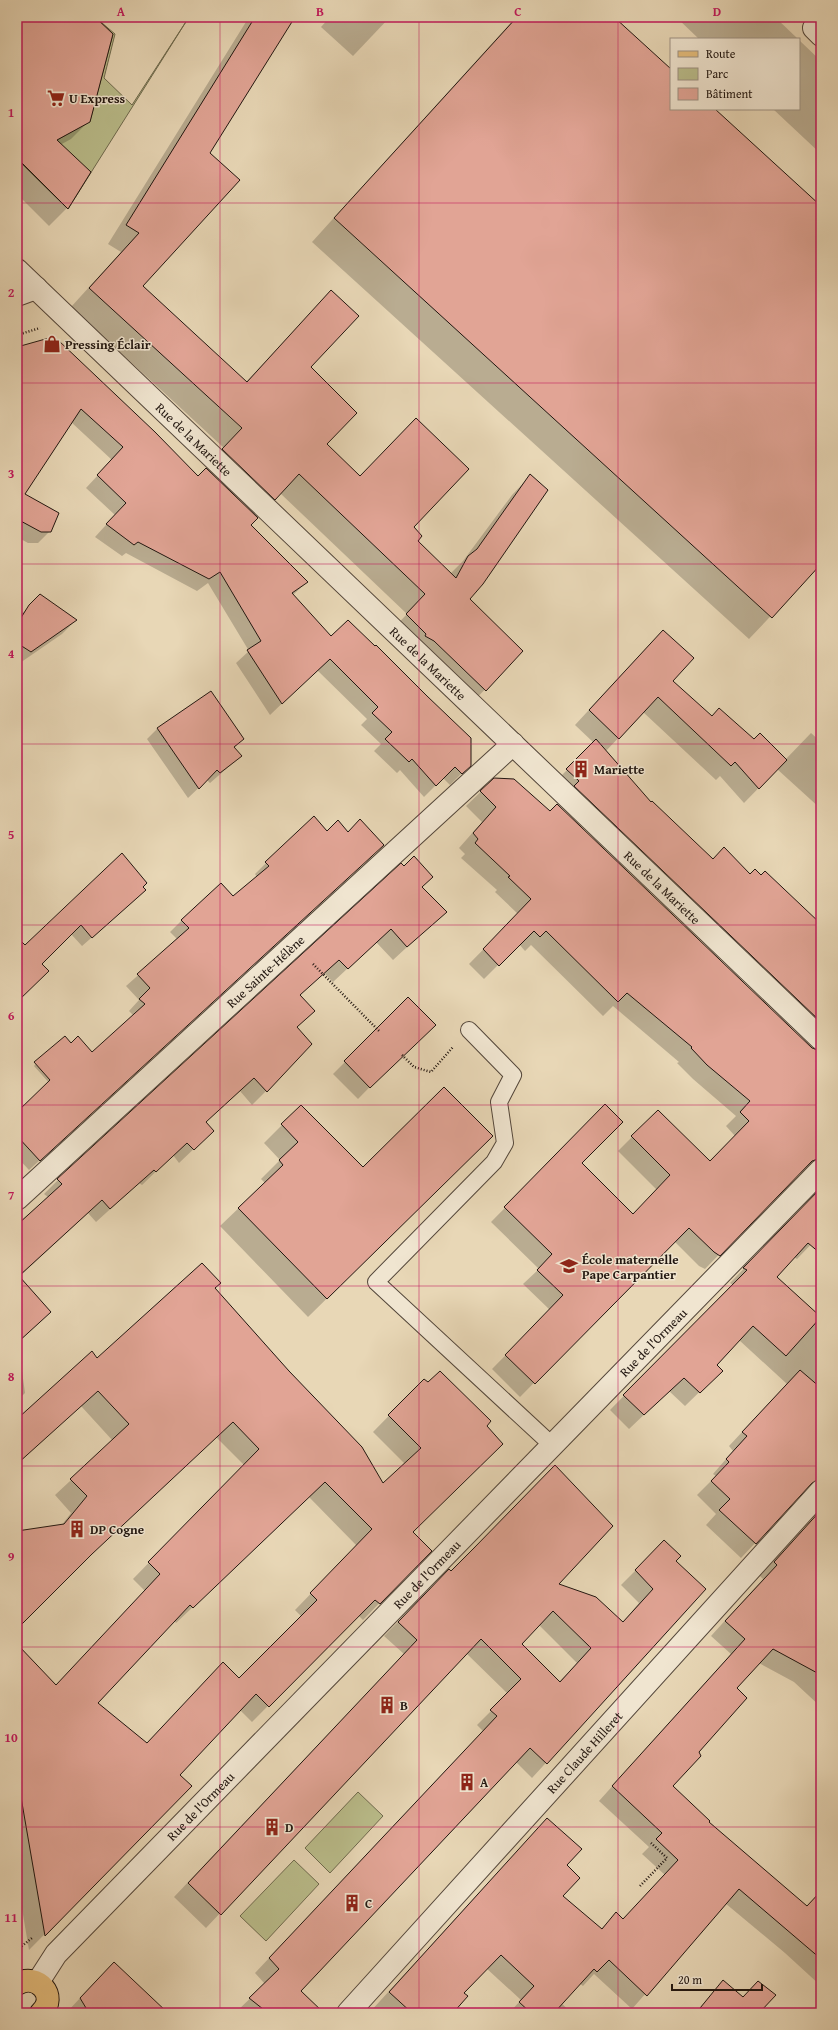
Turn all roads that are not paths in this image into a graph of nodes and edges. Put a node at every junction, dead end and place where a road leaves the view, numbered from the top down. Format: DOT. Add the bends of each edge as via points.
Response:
graph roads {
  1 [pos="17,270"];
  2 [pos="26,291"];
  3 [pos="513,744"];
  4 [pos="469,1030"];
  5 [pos="821,1039"];
  6 [pos="821,1170"];
  7 [pos="17,1199"];
  8 [pos="552,1446"];
  9 [pos="821,1491"];
  10 [pos="23,1980"];
  11 [pos="41,2013"];
  12 [pos="348,2013"];
  1 -- 2 [label="street, Rue de la Mariette"];
  2 -- 3 [label="street, Rue de la Mariette"];
  3 -- 5 [label="street, Rue de la Mariette"];
  3 -- 7 [label="street, Rue Sainte-Hélène"];
  4 -- 8 [label="lane" via="513,1075 499,1102 505,1143 494,1162 376,1282"];
  6 -- 8 [label="street, Rue de l'Ormeau"];
  8 -- 10 [label="street, Rue de l'Ormeau" via="56,1954"];
  9 -- 12 [label="street, Rue Claude Hilleret"];
  10 -- 11 [label="main road" via="47,1992 47,2005"];
}
